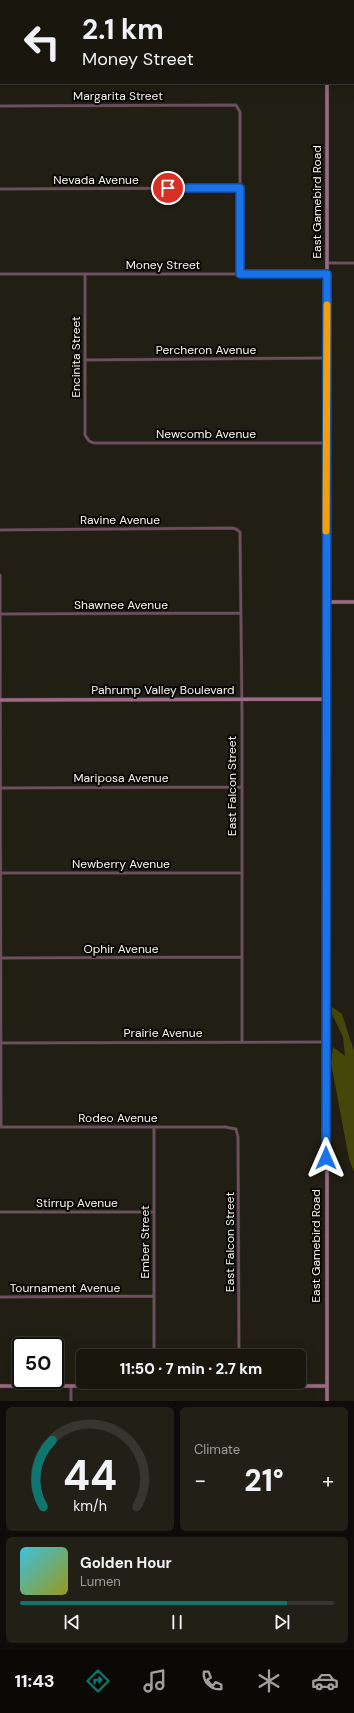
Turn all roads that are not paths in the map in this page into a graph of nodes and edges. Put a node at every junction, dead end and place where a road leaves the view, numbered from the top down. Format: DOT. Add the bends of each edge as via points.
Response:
graph roads {
  1 [pos="327,84"];
  2 [pos="0,106"];
  3 [pos="240,188"];
  4 [pos="0,189"];
  5 [pos="327,263"];
  6 [pos="354,263"];
  7 [pos="0,274"];
  8 [pos="85,274"];
  9 [pos="240,274"];
  10 [pos="327,274"];
  11 [pos="327,358"];
  12 [pos="85,360"];
  13 [pos="87,440"];
  14 [pos="326,443"];
  15 [pos="0,530"];
  16 [pos="239,531"];
  17 [pos="0,576"];
  18 [pos="326,602"];
  19 [pos="354,602"];
  20 [pos="241,613"];
  21 [pos="0,614"];
  22 [pos="241,699"];
  23 [pos="0,700"];
  24 [pos="326,700"];
  25 [pos="241,787"];
  26 [pos="0,788"];
  27 [pos="1,873"];
  28 [pos="241,873"];
  29 [pos="242,957"];
  30 [pos="1,958"];
  31 [pos="0,1042"];
  32 [pos="242,1042"];
  33 [pos="326,1042"];
  34 [pos="1,1127"];
  35 [pos="154,1127"];
  36 [pos="236,1130"];
  37 [pos="0,1212"];
  38 [pos="154,1212"];
  39 [pos="154,1296"];
  40 [pos="0,1297"];
  41 [pos="154,1349"];
  42 [pos="239,1349"];
  43 [pos="0,1386"];
  44 [pos="71,1386"];
  45 [pos="76,1386"];
  46 [pos="306,1386"];
  47 [pos="327,1386"];
  48 [pos="71,1401"];
  49 [pos="327,1401"];
  1 -- 5 [label="main road, East Gamebird Road"];
  2 -- 3 [label="street, Margarita Street" via="236,105 240,112"];
  3 -- 4 [label="street, Nevada Avenue"];
  3 -- 9 [label="street"];
  5 -- 6 [label="street"];
  5 -- 10 [label="main road, East Gamebird Road"];
  7 -- 8 [label="street, Money Street"];
  8 -- 9 [label="street, Money Street"];
  8 -- 12 [label="street, Encinita Street"];
  9 -- 10 [label="street, Money Street"];
  10 -- 11 [label="main road, East Gamebird Road"];
  11 -- 12 [label="street, Percheron Avenue"];
  11 -- 14 [label="main road, East Gamebird Road"];
  12 -- 13 [label="street, Encinita Street"];
  13 -- 14 [label="street, Newcomb Avenue" via="94,443"];
  14 -- 18 [label="main road, East Gamebird Road"];
  15 -- 16 [label="street, Ravine Avenue" via="232,528"];
  16 -- 20 [label="street, East Falcon Street"];
  17 -- 21 [label="street"];
  18 -- 19 [label="main road"];
  18 -- 24 [label="main road, East Gamebird Road"];
  20 -- 21 [label="street, Shawnee Avenue"];
  20 -- 22 [label="street, East Falcon Street"];
  21 -- 23 [label="street"];
  22 -- 23 [label="main road, Pahrump Valley Boulevard"];
  22 -- 24 [label="main road, Pahrump Valley Boulevard"];
  22 -- 25 [label="street, East Falcon Street"];
  23 -- 26 [label="street"];
  24 -- 33 [label="main road, East Gamebird Road"];
  25 -- 26 [label="street, Mariposa Avenue"];
  25 -- 28 [label="street, East Falcon Street"];
  26 -- 27 [label="street"];
  27 -- 28 [label="street, Newberry Avenue"];
  27 -- 30 [label="street"];
  28 -- 29 [label="street, East Falcon Street"];
  29 -- 30 [label="street, Ophir Avenue"];
  29 -- 32 [label="street, East Falcon Street"];
  30 -- 31 [label="street"];
  31 -- 32 [label="street, Prairie Avenue"];
  31 -- 34 [label="street"];
  32 -- 33 [label="street, Prairie Avenue"];
  33 -- 47 [label="main road, East Gamebird Road"];
  34 -- 35 [label="street, Rodeo Avenue"];
  35 -- 36 [label="street, Rodeo Avenue" via="225,1127"];
  35 -- 38 [label="street, Ember Street"];
  36 -- 42 [label="street, East Falcon Street"];
  37 -- 38 [label="street, Stirrup Avenue"];
  38 -- 39 [label="street, Ember Street"];
  39 -- 40 [label="street, Tournament Avenue"];
  39 -- 41 [label="street, Ember Street"];
  43 -- 44 [label="main road"];
  44 -- 45 [label="main road"];
  44 -- 48 [label="street"];
  46 -- 47 [label="main road"];
  47 -- 49 [label="main road, East Gamebird Road"];
}
